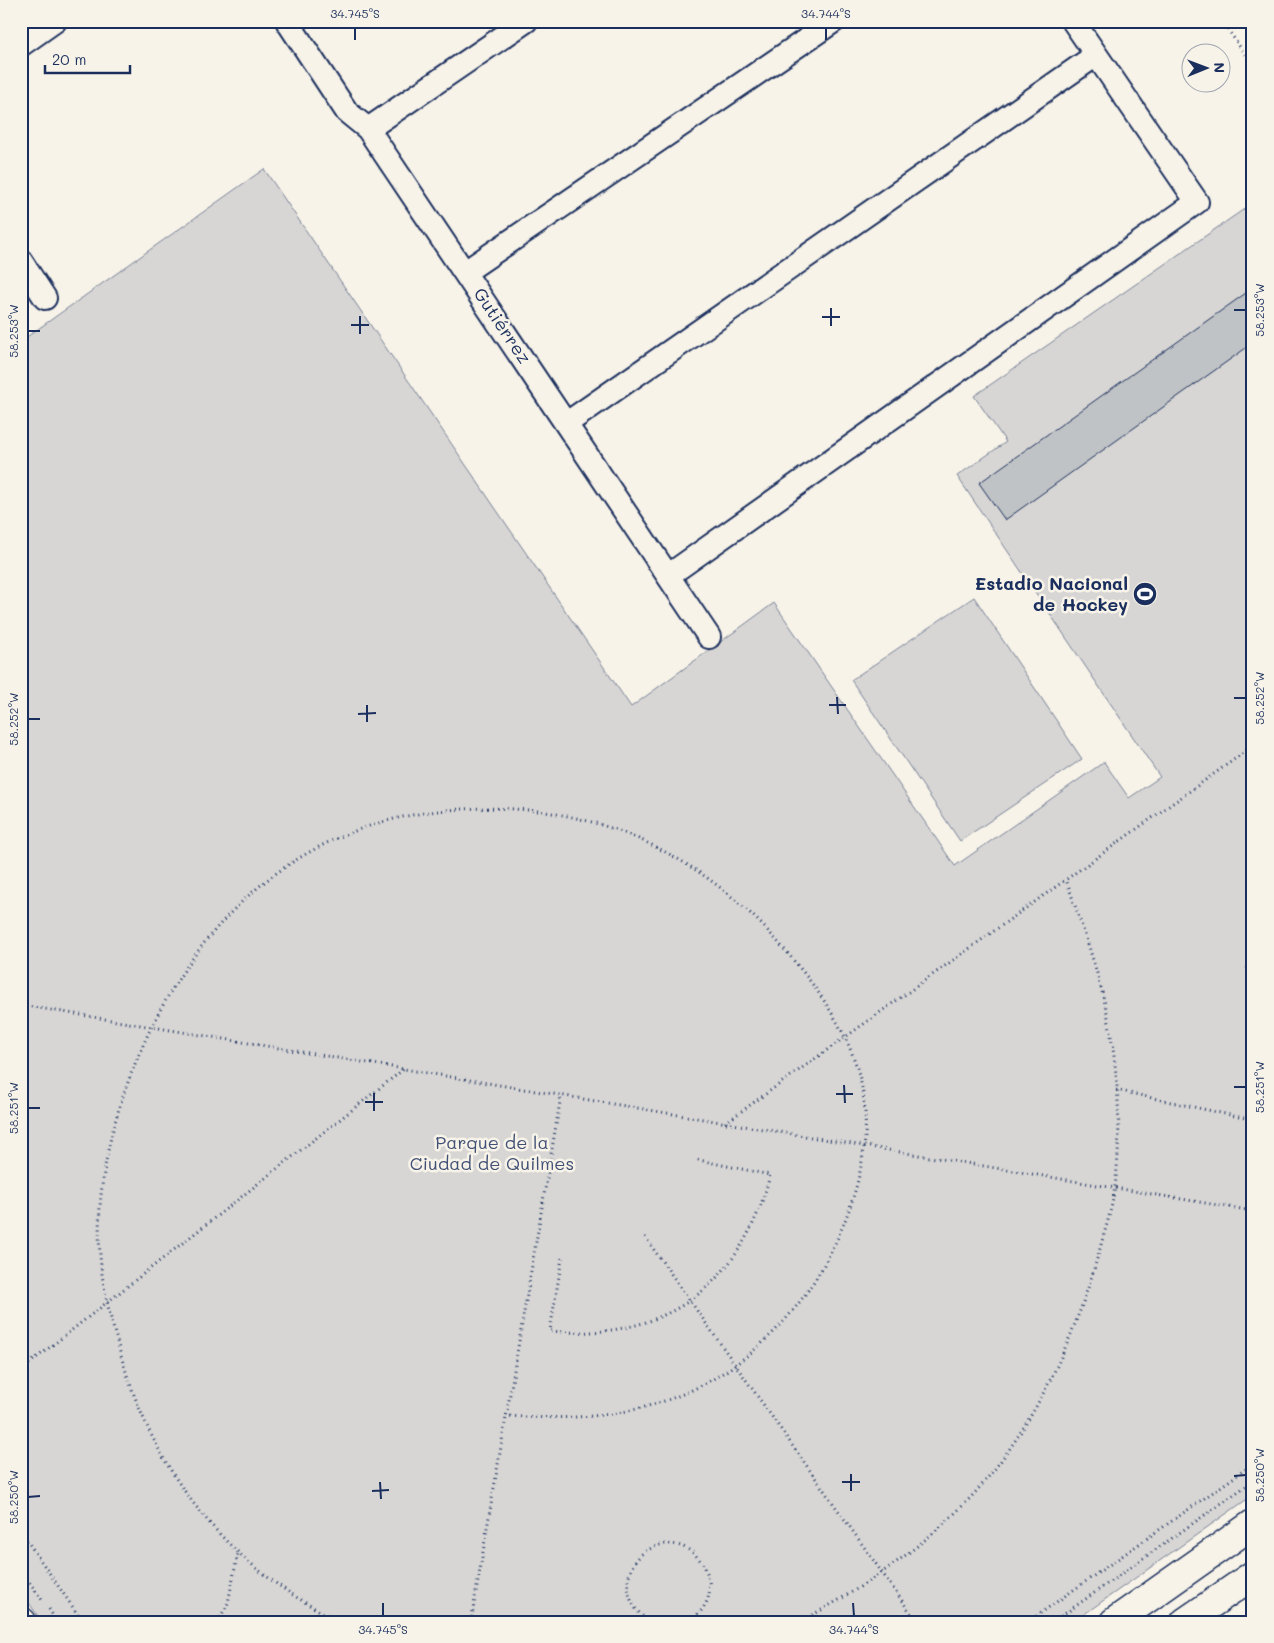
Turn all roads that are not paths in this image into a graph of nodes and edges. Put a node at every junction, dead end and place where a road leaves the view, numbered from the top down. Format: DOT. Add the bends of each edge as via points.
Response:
graph roads {
  1 [pos="56,21"];
  2 [pos="287,21"];
  3 [pos="526,21"];
  4 [pos="834,21"];
  5 [pos="1073,21"];
  6 [pos="21,44"];
  7 [pos="1096,55"];
  8 [pos="368,129"];
  9 [pos="21,261"];
  10 [pos="465,272"];
  11 [pos="45,298"];
  12 [pos="567,423"];
  13 [pos="669,575"];
  14 [pos="709,637"];
  15 [pos="1253,1524"];
  16 [pos="1253,1574"];
  17 [pos="1114,1622"];
  18 [pos="1185,1622"];
  1 -- 6 [label="street"];
  2 -- 8 [label="street, Gutiérrez" via="347,112"];
  3 -- 8 [label="street"];
  4 -- 10 [label="street"];
  5 -- 7 [label="street"];
  7 -- 12 [label="street"];
  7 -- 13 [label="street" via="1198,202"];
  8 -- 10 [label="street, Gutiérrez"];
  9 -- 11 [label="street"];
  10 -- 12 [label="street, Gutiérrez"];
  12 -- 13 [label="street, Gutiérrez"];
  13 -- 14 [label="street, Gutiérrez"];
  15 -- 17 [label="main road"];
  16 -- 18 [label="main road"];
}
